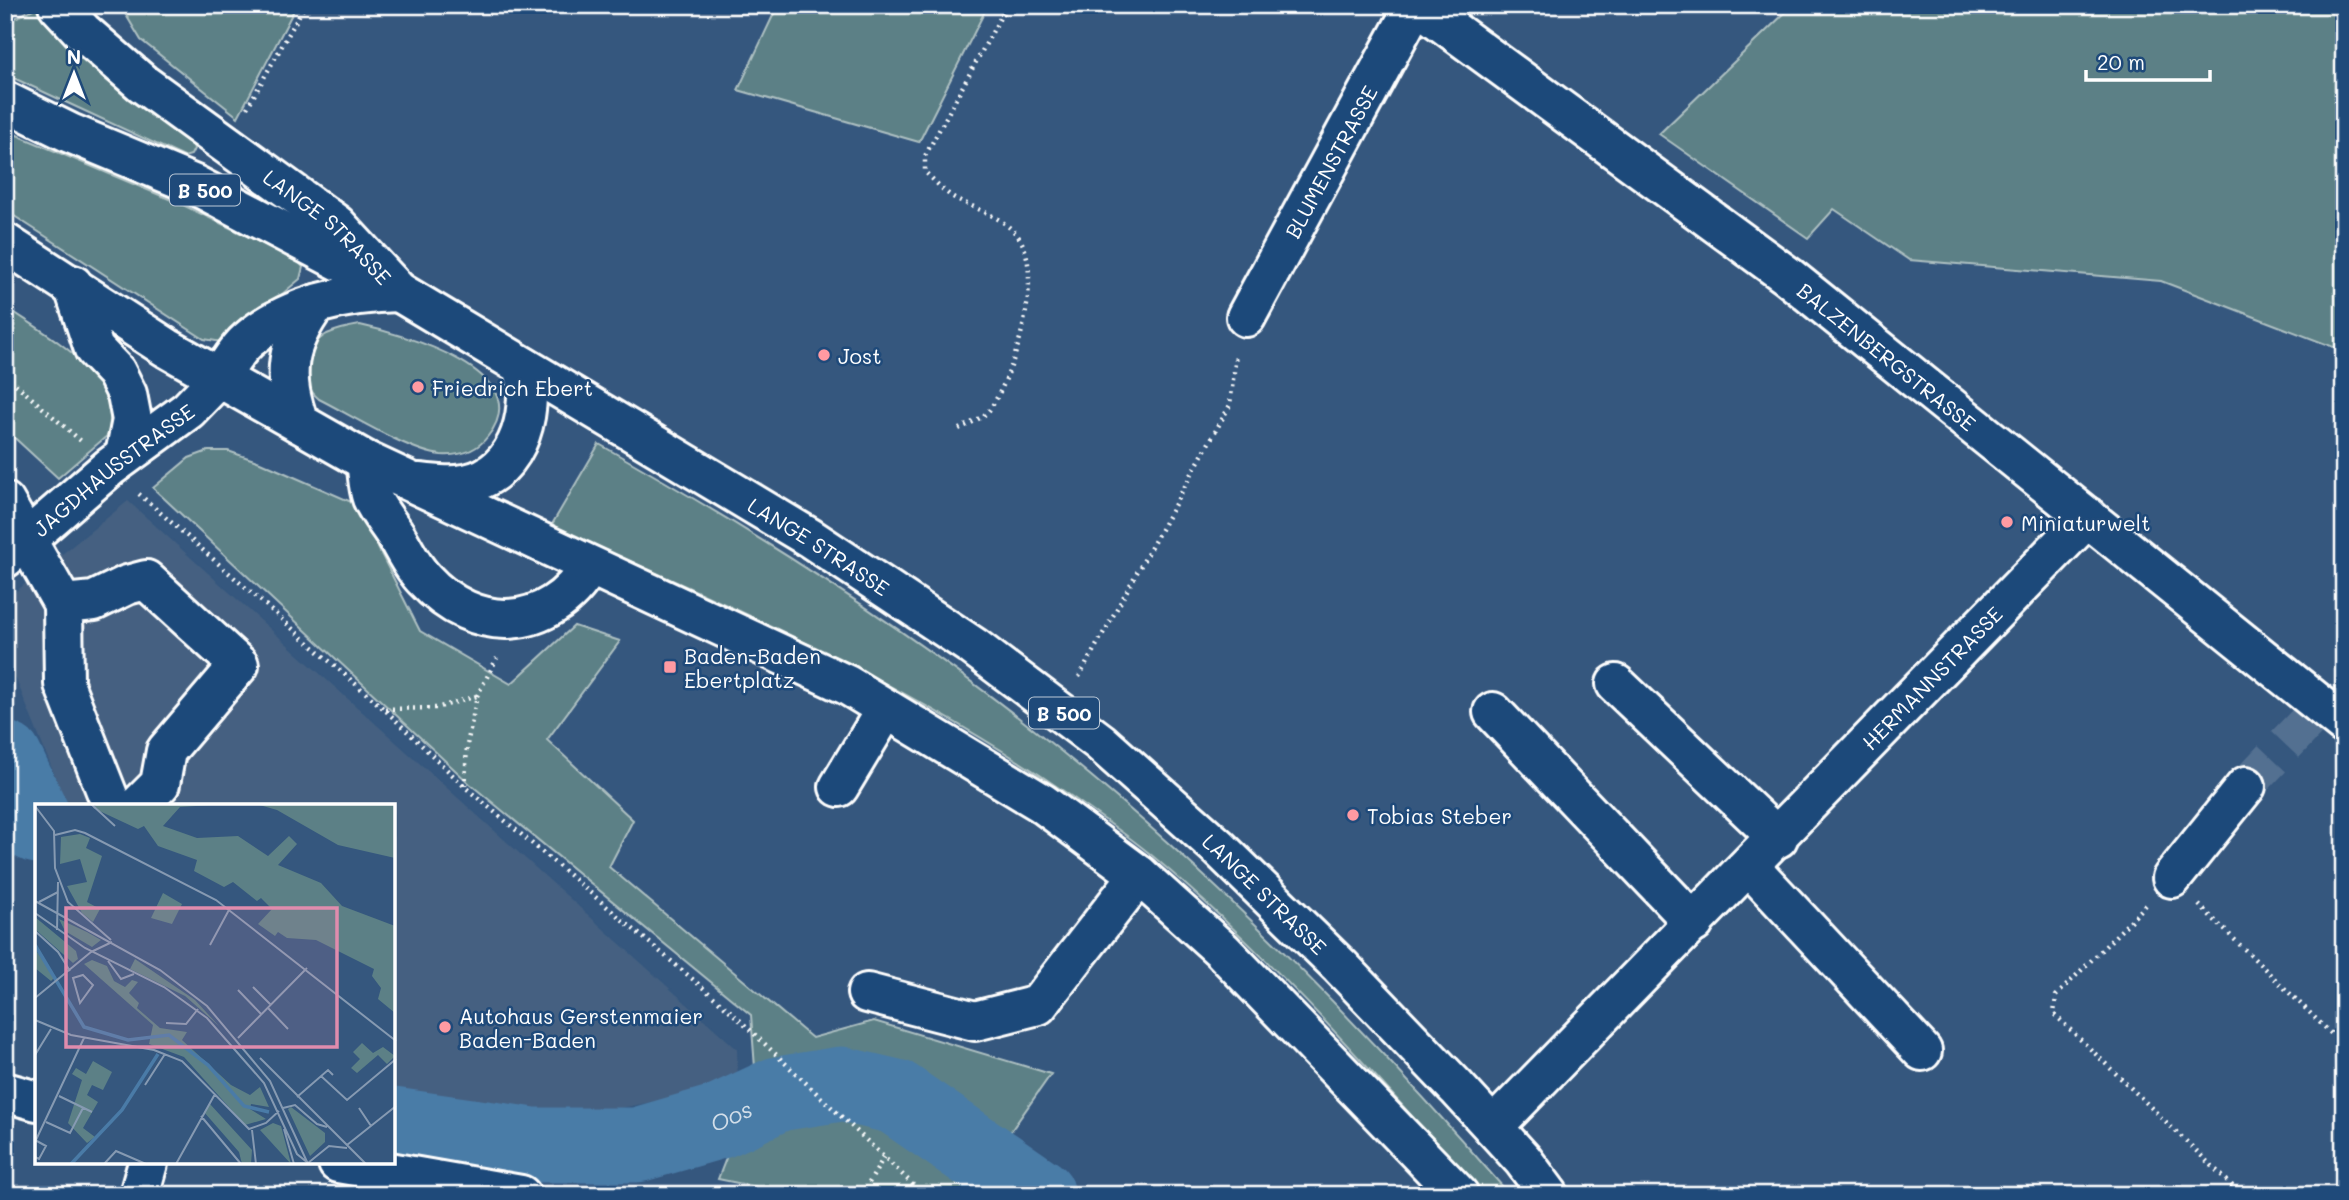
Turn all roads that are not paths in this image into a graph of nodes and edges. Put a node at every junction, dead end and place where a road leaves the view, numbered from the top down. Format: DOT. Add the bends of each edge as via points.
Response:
graph roads {
  1 [pos="58,5"];
  2 [pos="1417,5"];
  3 [pos="5,101"];
  4 [pos="5,243"];
  5 [pos="73,285"];
  6 [pos="399,292"];
  7 [pos="316,304"];
  8 [pos="1246,317"];
  9 [pos="524,367"];
  10 [pos="219,378"];
  11 [pos="299,423"];
  12 [pos="366,461"];
  13 [pos="130,473"];
  14 [pos="410,482"];
  15 [pos="5,502"];
  16 [pos="2088,517"];
  17 [pos="17,549"];
  18 [pos="589,567"];
  19 [pos="63,604"];
  20 [pos="1616,684"];
  21 [pos="886,709"];
  22 [pos="1493,712"];
  23 [pos="2344,724"];
  24 [pos="839,786"];
  25 [pos="2246,786"];
  26 [pos="111,804"];
  27 [pos="140,804"];
  28 [pos="1778,838"];
  29 [pos="1750,867"];
  30 [pos="1139,875"];
  31 [pos="2172,878"];
  32 [pos="1694,923"];
  33 [pos="867,993"];
  34 [pos="1922,1051"];
  35 [pos="5,1092"];
  36 [pos="35,1100"];
  37 [pos="1493,1127"];
  38 [pos="1523,1160"];
  39 [pos="147,1165"];
  40 [pos="349,1165"];
  41 [pos="139,1195"];
  42 [pos="521,1195"];
  43 [pos="1459,1195"];
  44 [pos="1549,1195"];
  45 [pos="1568,1195"];
  1 -- 6 [label="main road, LANGE STRASSE" via="142,83 336,224"];
  2 -- 8 [label="main road, BLUMENSTRASSE"];
  2 -- 16 [label="main road, BALZENBERGSTRASSE" via="1789,277"];
  3 -- 6 [label="main road, B 500" via="70,134 195,186"];
  4 -- 5 [label="main road"];
  5 -- 10 [label="main road"];
  5 -- 13 [label="main road" via="94,349 116,372 127,394 132,420"];
  6 -- 7 [label="main road" via="374,292"];
  6 -- 9 [label="main road, LANGE STRASSE / B 500"];
  7 -- 10 [label="main road, JAGDHAUSSTRASSE" via="275,321 247,340"];
  7 -- 11 [label="main road" via="297,329 289,355 290,401"];
  9 -- 14 [label="main road" via="528,404 522,433 505,463 488,476 459,485"];
  9 -- 37 [label="main road, LANGE STRASSE / B 500" via="810,538 1036,691 1219,848 1340,966"];
  10 -- 11 [label="main road"];
  10 -- 13 [label="main road, JAGDHAUSSTRASSE"];
  11 -- 12 [label="main road"];
  12 -- 14 [label="main road"];
  12 -- 18 [label="main road" via="372,499 422,578 479,616 521,619 554,606 570,594"];
  13 -- 17 [label="main road, JAGDHAUSSTRASSE"];
  14 -- 18 [label="main road"];
  15 -- 17 [label="main road"];
  16 -- 23 [label="main road, BALZENBERGSTRASSE"];
  16 -- 28 [label="main road, HERMANNSTRASSE"];
  17 -- 19 [label="main road"];
  18 -- 21 [label="main road" via="770,648"];
  19 -- 26 [label="main road" via="64,684"];
  19 -- 27 [label="main road" via="94,601 146,580 239,665 166,751 160,784"];
  20 -- 28 [label="main road"];
  21 -- 24 [label="main road"];
  21 -- 30 [label="main road" via="1042,803"];
  22 -- 32 [label="main road"];
  25 -- 31 [label="main road"];
  28 -- 29 [label="main road, HERMANNSTRASSE"];
  29 -- 32 [label="main road, HERMANNSTRASSE"];
  29 -- 34 [label="main road"];
  30 -- 33 [label="main road" via="1038,1005 975,1021"];
  30 -- 43 [label="main road" via="1222,950"];
  32 -- 37 [label="main road, HERMANNSTRASSE"];
  35 -- 36 [label="main road"];
  37 -- 38 [label="main road, LANGE STRASSE / B 500"];
  38 -- 44 [label="main road, LANGE STRASSE / B 500"];
  38 -- 45 [label="main road, LANGE STRASSE"];
  39 -- 41 [label="main road"];
  40 -- 42 [label="main road"];
}
